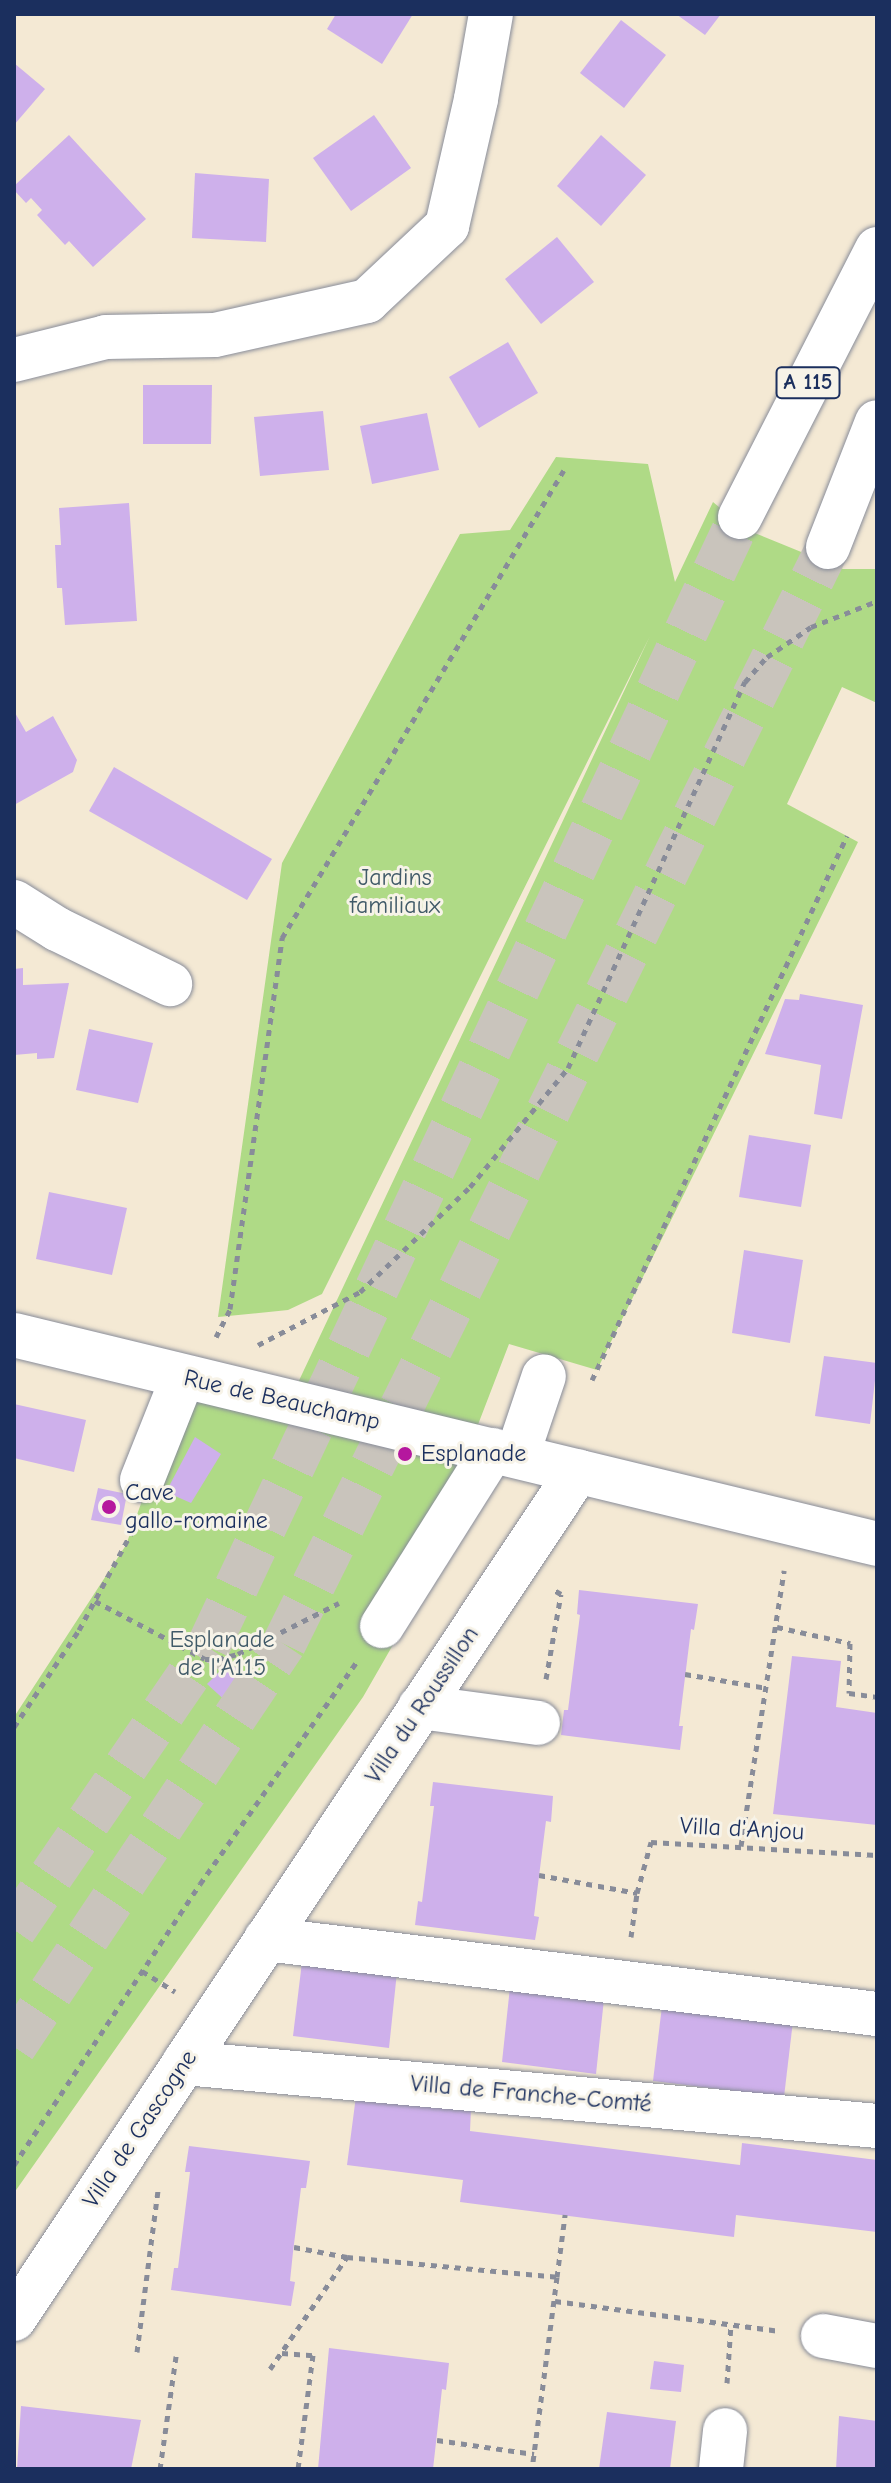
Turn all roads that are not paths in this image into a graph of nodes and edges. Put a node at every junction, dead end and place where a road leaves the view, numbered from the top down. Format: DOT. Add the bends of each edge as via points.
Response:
graph roads {
  1 [pos="491,14"];
  2 [pos="877,249"];
  3 [pos="14,360"];
  4 [pos="877,422"];
  5 [pos="740,517"];
  6 [pos="828,547"];
  7 [pos="14,902"];
  8 [pos="170,984"];
  9 [pos="14,1335"];
  10 [pos="544,1376"];
  11 [pos="189,1378"];
  12 [pos="505,1453"];
  13 [pos="578,1471"];
  14 [pos="140,1501"];
  15 [pos="877,1544"];
  16 [pos="364,1627"];
  17 [pos="420,1707"];
  18 [pos="538,1723"];
  19 [pos="266,1939"];
  20 [pos="877,2014"];
  21 [pos="184,2063"];
  22 [pos="877,2126"];
  23 [pos="14,2319"];
  24 [pos="823,2336"];
  25 [pos="877,2346"];
  1 -- 3 [label="main road" via="447,226 367,301 215,335 106,337"];
  2 -- 5 [label="main road, A 115"];
  4 -- 6 [label="main road"];
  7 -- 8 [label="main road"];
  9 -- 11 [label="main road, Rue de Beauchamp"];
  10 -- 12 [label="main road"];
  11 -- 12 [label="main road, Rue de Beauchamp"];
  11 -- 14 [label="main road"];
  12 -- 13 [label="main road, Rue de Beauchamp"];
  12 -- 16 [label="main road"];
  13 -- 15 [label="main road, Rue de Beauchamp"];
  13 -- 17 [label="main road, Villa du Roussillon"];
  17 -- 18 [label="main road"];
  17 -- 19 [label="main road, Villa du Roussillon"];
  19 -- 20 [label="main road"];
  19 -- 21 [label="main road, Villa de Gascogne"];
  21 -- 22 [label="main road, Villa de Franche-Comté"];
  21 -- 23 [label="main road, Villa de Gascogne"];
  24 -- 25 [label="main road"];
}
